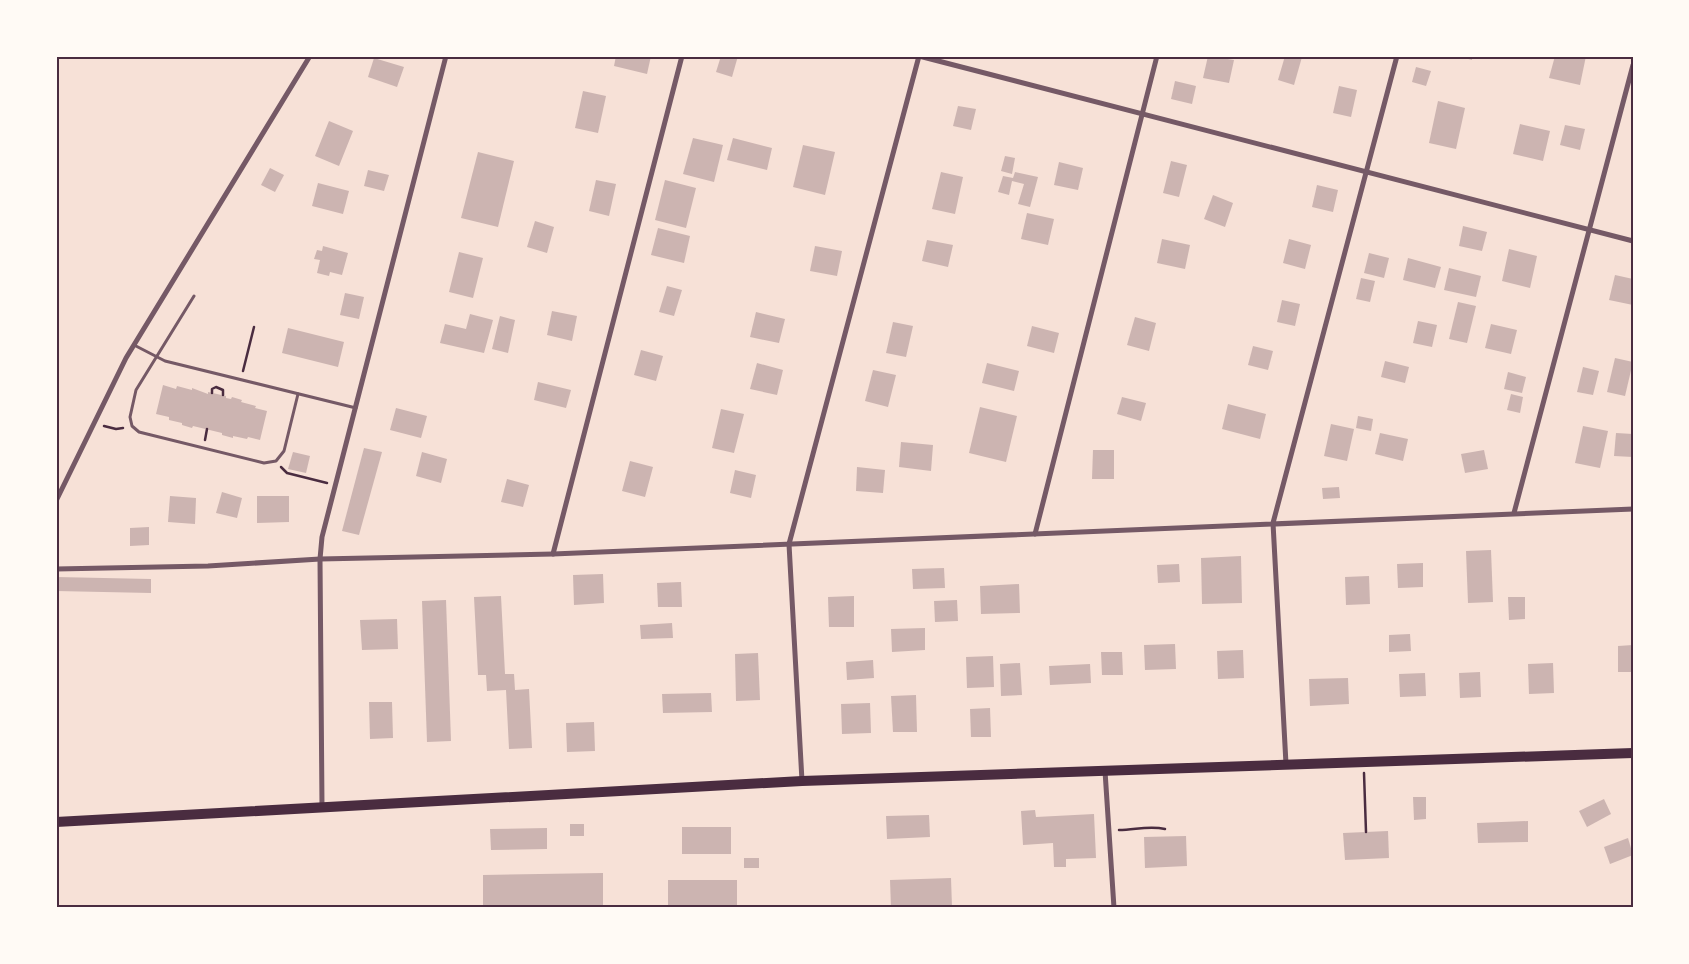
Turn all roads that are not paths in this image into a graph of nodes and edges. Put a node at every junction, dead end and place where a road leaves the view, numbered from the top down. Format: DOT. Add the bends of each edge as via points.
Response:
graph roads {
  1 [pos="310,56"];
  2 [pos="446,56"];
  3 [pos="682,56"];
  4 [pos="919,56"];
  5 [pos="1157,56"];
  6 [pos="1397,56"];
  7 [pos="1633,65"];
  8 [pos="1141,114"];
  9 [pos="1366,172"];
  10 [pos="1589,230"];
  11 [pos="1633,241"];
  12 [pos="194,296"];
  13 [pos="134,345"];
  14 [pos="157,356"];
  15 [pos="298,394"];
  16 [pos="356,408"];
  17 [pos="56,501"];
  18 [pos="1633,508"];
  19 [pos="1514,513"];
  20 [pos="1273,523"];
  21 [pos="1035,534"];
  22 [pos="789,544"];
  23 [pos="553,554"];
  24 [pos="320,559"];
  25 [pos="56,569"];
  26 [pos="1633,753"];
  27 [pos="1286,764"];
  28 [pos="1104,771"];
  29 [pos="802,781"];
  30 [pos="322,807"];
  31 [pos="56,822"];
  32 [pos="1114,908"];
  1 -- 13 [label="street"];
  2 -- 16 [label="street"];
  3 -- 23 [label="street"];
  4 -- 8 [label="street"];
  4 -- 22 [label="street"];
  5 -- 8 [label="street"];
  6 -- 9 [label="street"];
  7 -- 10 [label="street"];
  8 -- 9 [label="street"];
  8 -- 21 [label="street"];
  9 -- 10 [label="street"];
  9 -- 20 [label="street"];
  10 -- 11 [label="street"];
  10 -- 19 [label="street"];
  12 -- 14 [label="lane"];
  13 -- 14 [label="lane"];
  13 -- 17 [label="street"];
  14 -- 15 [label="lane" via="165,361"];
  14 -- 15 [label="lane" via="136,390 130,417 132,426 139,432 264,463 276,461 284,451"];
  15 -- 16 [label="lane"];
  16 -- 24 [label="street" via="322,537"];
  18 -- 19 [label="street"];
  19 -- 20 [label="street"];
  20 -- 21 [label="street"];
  20 -- 27 [label="street"];
  21 -- 22 [label="street"];
  22 -- 23 [label="street"];
  22 -- 29 [label="street"];
  23 -- 24 [label="street"];
  24 -- 25 [label="street" via="208,566"];
  24 -- 30 [label="street"];
  26 -- 27 [label="main road"];
  27 -- 28 [label="main road"];
  28 -- 29 [label="main road"];
  28 -- 32 [label="street"];
  29 -- 30 [label="main road"];
  30 -- 31 [label="main road"];
}
